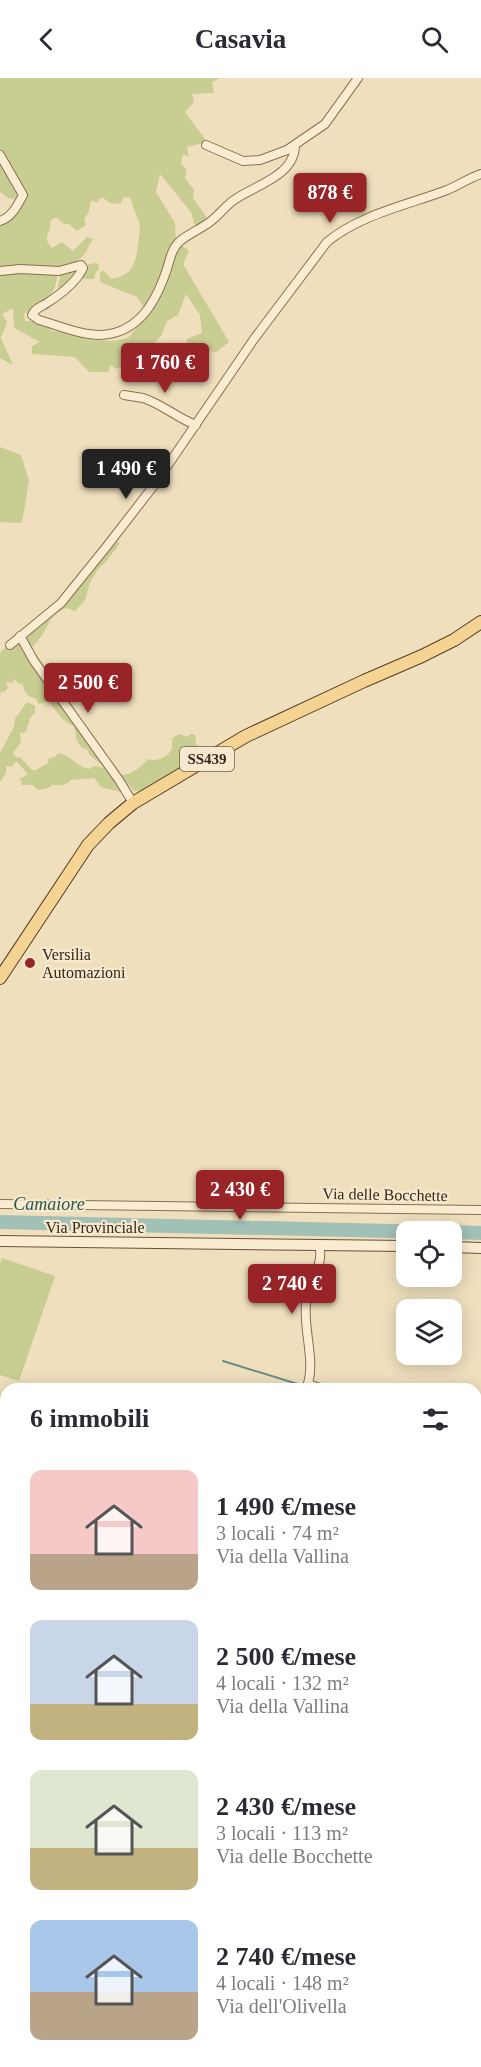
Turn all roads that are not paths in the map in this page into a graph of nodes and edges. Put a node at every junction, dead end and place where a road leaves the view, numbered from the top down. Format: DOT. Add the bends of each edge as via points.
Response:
graph roads {
  1 [pos="358,78"];
  2 [pos="206,145"];
  3 [pos="295,145"];
  4 [pos="0,155"];
  5 [pos="481,174"];
  6 [pos="0,221"];
  7 [pos="0,271"];
  8 [pos="124,395"];
  9 [pos="196,425"];
  10 [pos="481,622"];
  11 [pos="20,636"];
  12 [pos="10,645"];
  13 [pos="133,803"];
  14 [pos="0,978"];
  15 [pos="0,1204"];
  16 [pos="481,1210"];
  17 [pos="0,1241"];
  18 [pos="319,1245"];
  19 [pos="396,1246"];
  20 [pos="462,1247"];
  21 [pos="481,1248"];
  22 [pos="307,1383"];
  1 -- 3 [label="street" via="325,124"];
  2 -- 3 [label="street" via="243,161 260,160"];
  3 -- 7 [label="street" via="286,168 234,200 208,224 174,246 150,308 115,333 92,334 32,315 79,276 81,265 59,271"];
  4 -- 6 [label="street" via="23,195 15,209"];
  5 -- 9 [label="street" via="391,209 334,237 317,253"];
  8 -- 9 [label="street" via="143,398"];
  9 -- 11 [label="street" via="66,597"];
  10 -- 13 [label="main road, SS439" via="422,656 246,736"];
  11 -- 12 [label="street"];
  11 -- 13 [label="street"];
  13 -- 14 [label="main road, SS439" via="88,845"];
  15 -- 16 [label="street, Via delle Bocchette"];
  17 -- 18 [label="main road, Via Provinciale"];
  18 -- 19 [label="main road, Via Provinciale"];
  18 -- 22 [label="street" via="321,1259 306,1303"];
  20 -- 21 [label="main road"];
}
